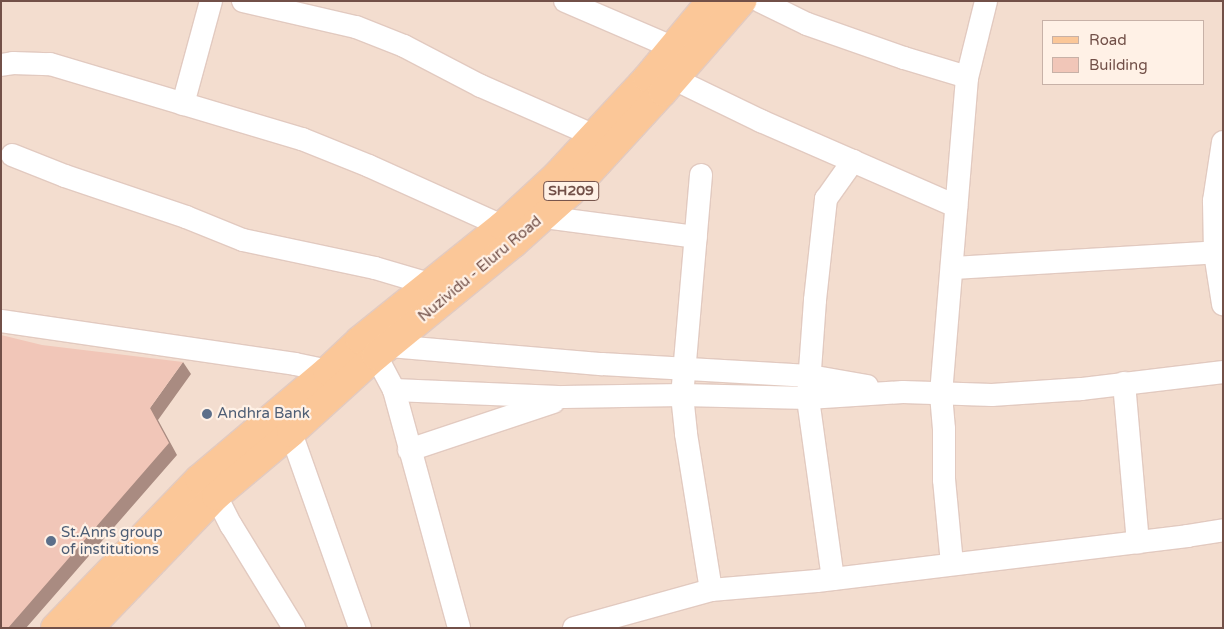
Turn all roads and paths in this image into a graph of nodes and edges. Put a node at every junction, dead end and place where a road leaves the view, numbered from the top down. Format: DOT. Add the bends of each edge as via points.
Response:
graph roads {
  1 [pos="211,1"];
  2 [pos="243,1"];
  3 [pos="565,1"];
  4 [pos="710,1"];
  5 [pos="742,1"];
  6 [pos="760,1"];
  7 [pos="986,1"];
  8 [pos="672,47"];
  9 [pos="1,65"];
  10 [pos="968,77"];
  11 [pos="674,79"];
  12 [pos="183,104"];
  13 [pos="595,136"];
  14 [pos="1223,142"];
  15 [pos="12,155"];
  16 [pos="853,161"];
  17 [pos="701,175"];
  18 [pos="956,206"];
  19 [pos="544,216"];
  20 [pos="502,226"];
  21 [pos="696,237"];
  22 [pos="1219,253"];
  23 [pos="952,268"];
  24 [pos="428,284"];
  25 [pos="1223,304"];
  26 [pos="1,322"];
  27 [pos="375,347"];
  28 [pos="683,369"];
  29 [pos="1223,372"];
  30 [pos="810,376"];
  31 [pos="334,380"];
  32 [pos="1124,383"];
  33 [pos="394,390"];
  34 [pos="903,392"];
  35 [pos="941,394"];
  36 [pos="682,395"];
  37 [pos="569,397"];
  38 [pos="808,398"];
  39 [pos="291,433"];
  40 [pos="409,450"];
  41 [pos="216,496"];
  42 [pos="1223,530"];
  43 [pos="1138,542"];
  44 [pos="952,564"];
  45 [pos="833,579"];
  46 [pos="711,590"];
  47 [pos="55,628"];
  48 [pos="90,628"];
  49 [pos="294,628"];
  50 [pos="360,628"];
  51 [pos="459,628"];
  52 [pos="574,628"];
  1 -- 12 [label="street"];
  2 -- 13 [label="street" via="356,27 404,46 481,86"];
  3 -- 8 [label="street"];
  4 -- 8 [label="main road, Nuzividu - Eluru Road / SH209"];
  5 -- 11 [label="main road, Nuzividu - Eluru Road / SH209"];
  6 -- 10 [label="street" via="807,24"];
  7 -- 10 [label="street"];
  8 -- 13 [label="main road, Nuzividu - Eluru Road / SH209"];
  9 -- 12 [label="street" via="50,64"];
  10 -- 18 [label="street"];
  11 -- 16 [label="street"];
  11 -- 19 [label="main road, Nuzividu - Eluru Road / SH209" via="610,151"];
  12 -- 20 [label="street" via="302,139"];
  13 -- 20 [label="main road, Nuzividu - Eluru Road / SH209"];
  14 -- 22 [label="street" via="1214,202"];
  15 -- 24 [label="street" via="243,240 375,268"];
  16 -- 18 [label="street"];
  16 -- 30 [label="street" via="826,199"];
  17 -- 21 [label="street"];
  18 -- 23 [label="street"];
  19 -- 21 [label="street"];
  19 -- 27 [label="main road, Nuzividu - Eluru Road / SH209"];
  20 -- 24 [label="main road, Nuzividu - Eluru Road / SH209"];
  21 -- 28 [label="street"];
  22 -- 23 [label="street"];
  22 -- 25 [label="street"];
  23 -- 35 [label="street"];
  24 -- 27 [label="main road, Nuzividu - Eluru Road / SH209"];
  26 -- 31 [label="street" via="295,364"];
  27 -- 28 [label="street"];
  27 -- 31 [label="main road"];
  27 -- 33 [label="street"];
  28 -- 30 [label="street"];
  28 -- 36 [label="street"];
  29 -- 32 [label="street"];
  30 -- 34 [label="street"];
  30 -- 38 [label="street"];
  31 -- 39 [label="main road"];
  31 -- 47 [label="main road" via="199,478"];
  32 -- 35 [label="street" via="992,395"];
  32 -- 43 [label="street"];
  33 -- 37 [label="street"];
  33 -- 40 [label="street"];
  34 -- 35 [label="street"];
  34 -- 38 [label="street"];
  35 -- 44 [label="street" via="944,480"];
  36 -- 37 [label="street"];
  36 -- 38 [label="street"];
  36 -- 46 [label="street"];
  37 -- 40 [label="street"];
  38 -- 45 [label="street"];
  39 -- 41 [label="main road"];
  39 -- 50 [label="street"];
  40 -- 51 [label="street"];
  41 -- 48 [label="main road"];
  41 -- 49 [label="street"];
  42 -- 43 [label="street"];
  43 -- 44 [label="street"];
  44 -- 45 [label="street"];
  45 -- 46 [label="street"];
  46 -- 52 [label="street"];
}
